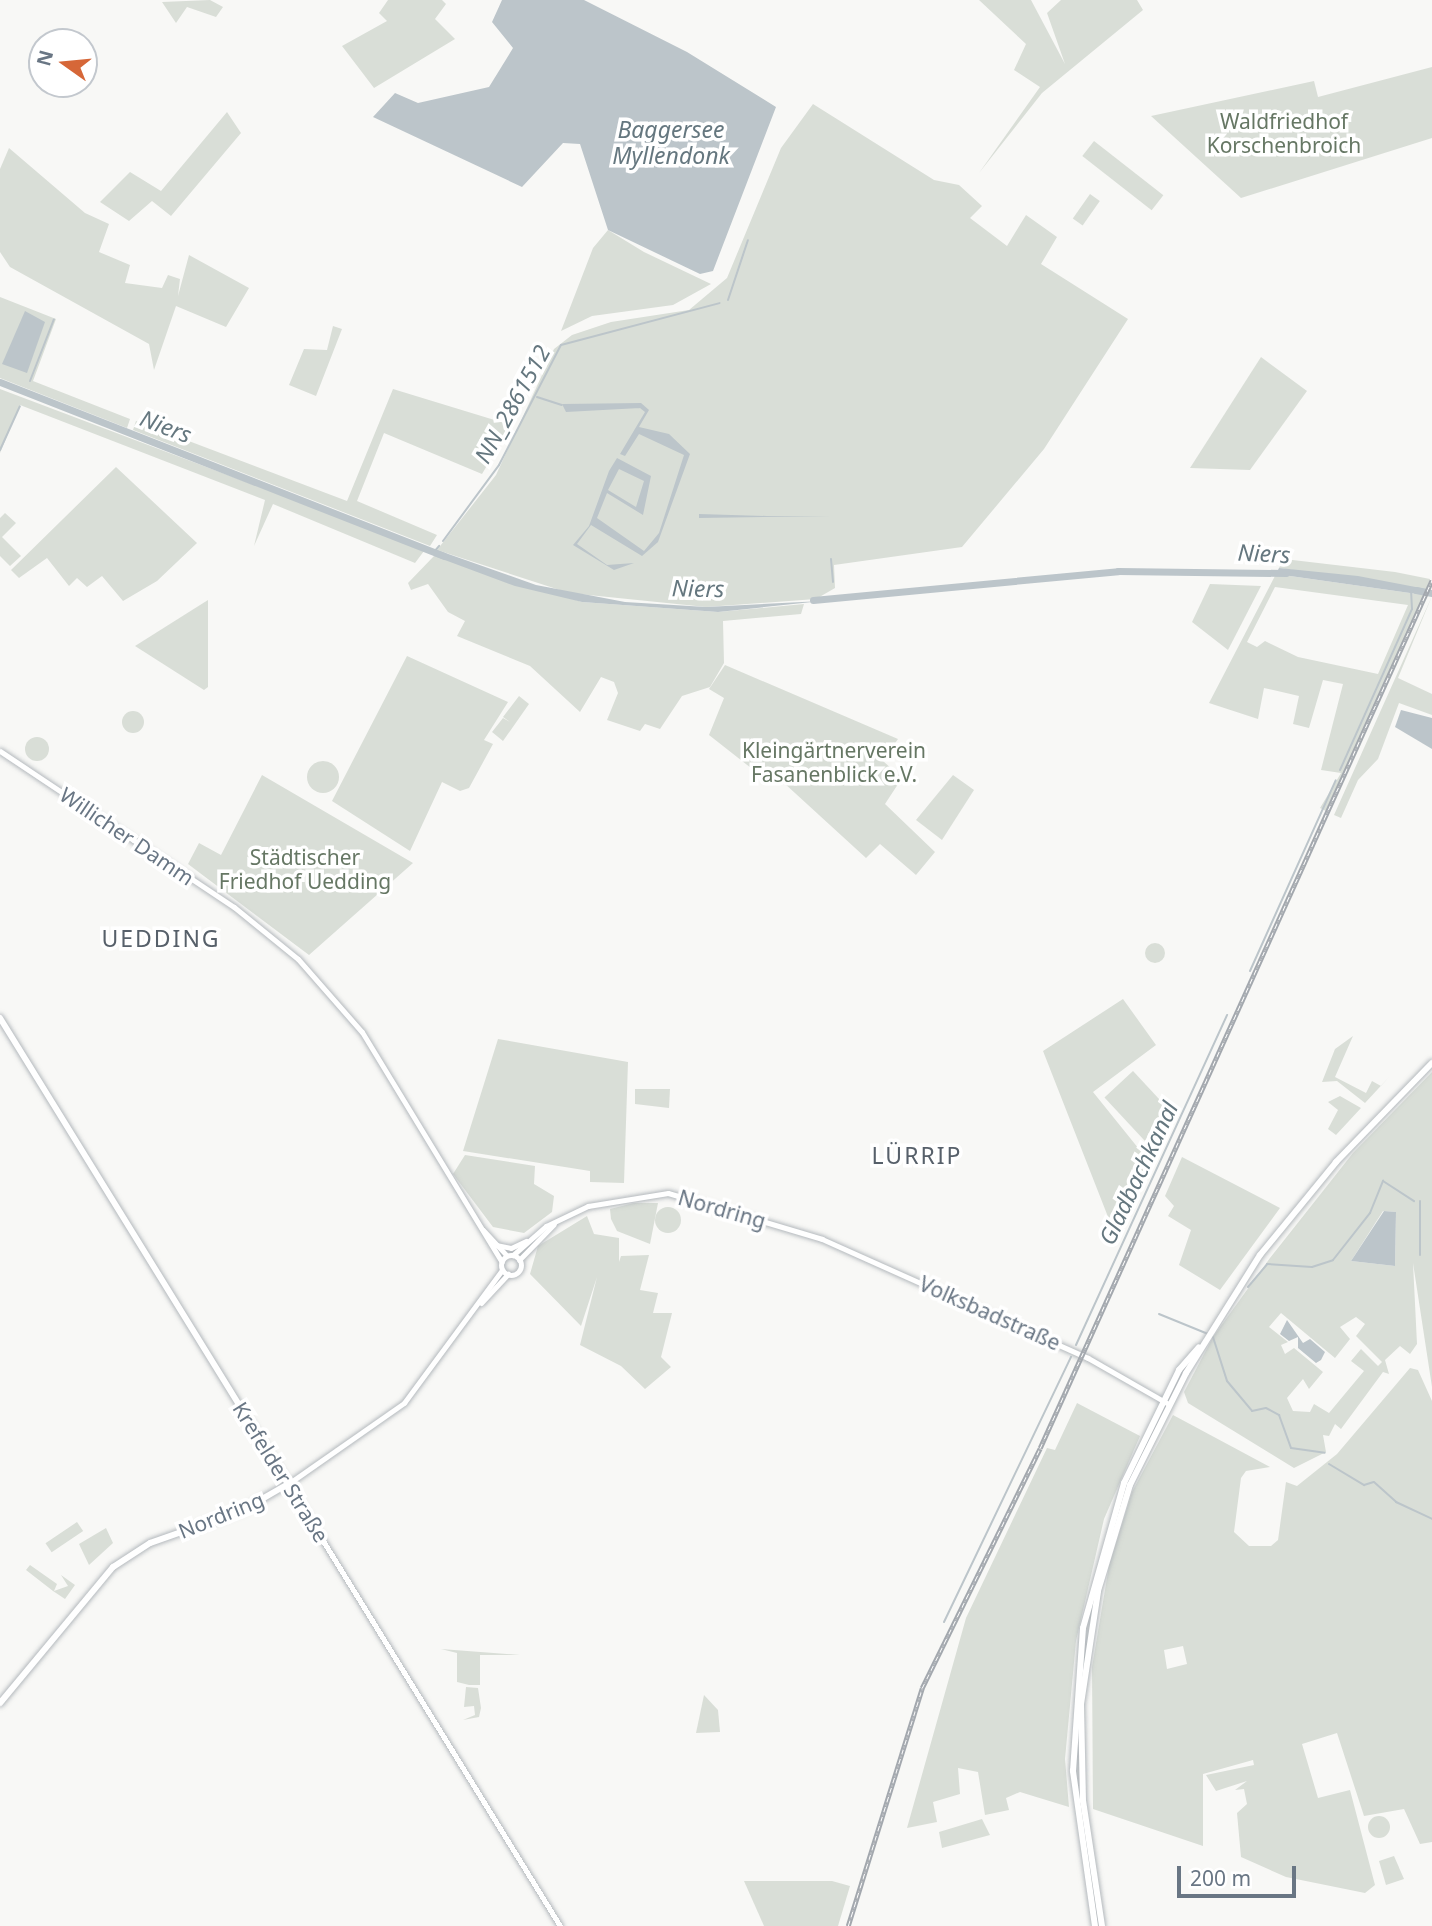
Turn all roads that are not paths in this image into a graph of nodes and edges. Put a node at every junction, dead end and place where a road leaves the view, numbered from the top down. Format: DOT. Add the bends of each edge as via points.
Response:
graph roads {
  1 [pos="0,751"];
  2 [pos="0,1018"];
  3 [pos="1432,1063"];
  4 [pos="559,1220"];
  5 [pos="476,1223"];
  6 [pos="804,1233"];
  7 [pos="534,1236"];
  8 [pos="494,1244"];
  9 [pos="510,1258"];
  10 [pos="505,1272"];
  11 [pos="1166,1402"];
  12 [pos="288,1484"];
  13 [pos="0,1703"];
  14 [pos="561,1926"];
  15 [pos="1095,1926"];
  16 [pos="1102,1926"];
  1 -- 5 [label="main road, Willicher Damm" via="234,907 298,958 362,1032"];
  2 -- 12 [label="main road, Krefelder Straße"];
  3 -- 11 [label="main road" via="1296,1208"];
  4 -- 6 [label="main road, Nordring" via="610,1199 668,1193"];
  4 -- 7 [label="main road, Nordring"];
  4 -- 9 [label="main road, Nordring"];
  5 -- 8 [label="main road, Willicher Damm"];
  5 -- 9 [label="main road, Willicher Damm"];
  6 -- 11 [label="main road, Volksbadstraße" via="1081,1354"];
  7 -- 8 [label="main road" via="514,1248"];
  7 -- 9 [label="main road, Nordring"];
  8 -- 9 [label="main road, Willicher Damm"];
  9 -- 10 [label="main road"];
  9 -- 10 [label="main road, Nordring" via="519,1271"];
  10 -- 12 [label="main road, Nordring" via="392,1415"];
  11 -- 15 [label="main road" via="1105,1536 1077,1666 1075,1803"];
  11 -- 16 [label="main road" via="1122,1506 1084,1667 1081,1779"];
  12 -- 13 [label="main road, Nordring" via="241,1511 150,1543 113,1567"];
  12 -- 14 [label="main road, Krefelder Straße"];
}
